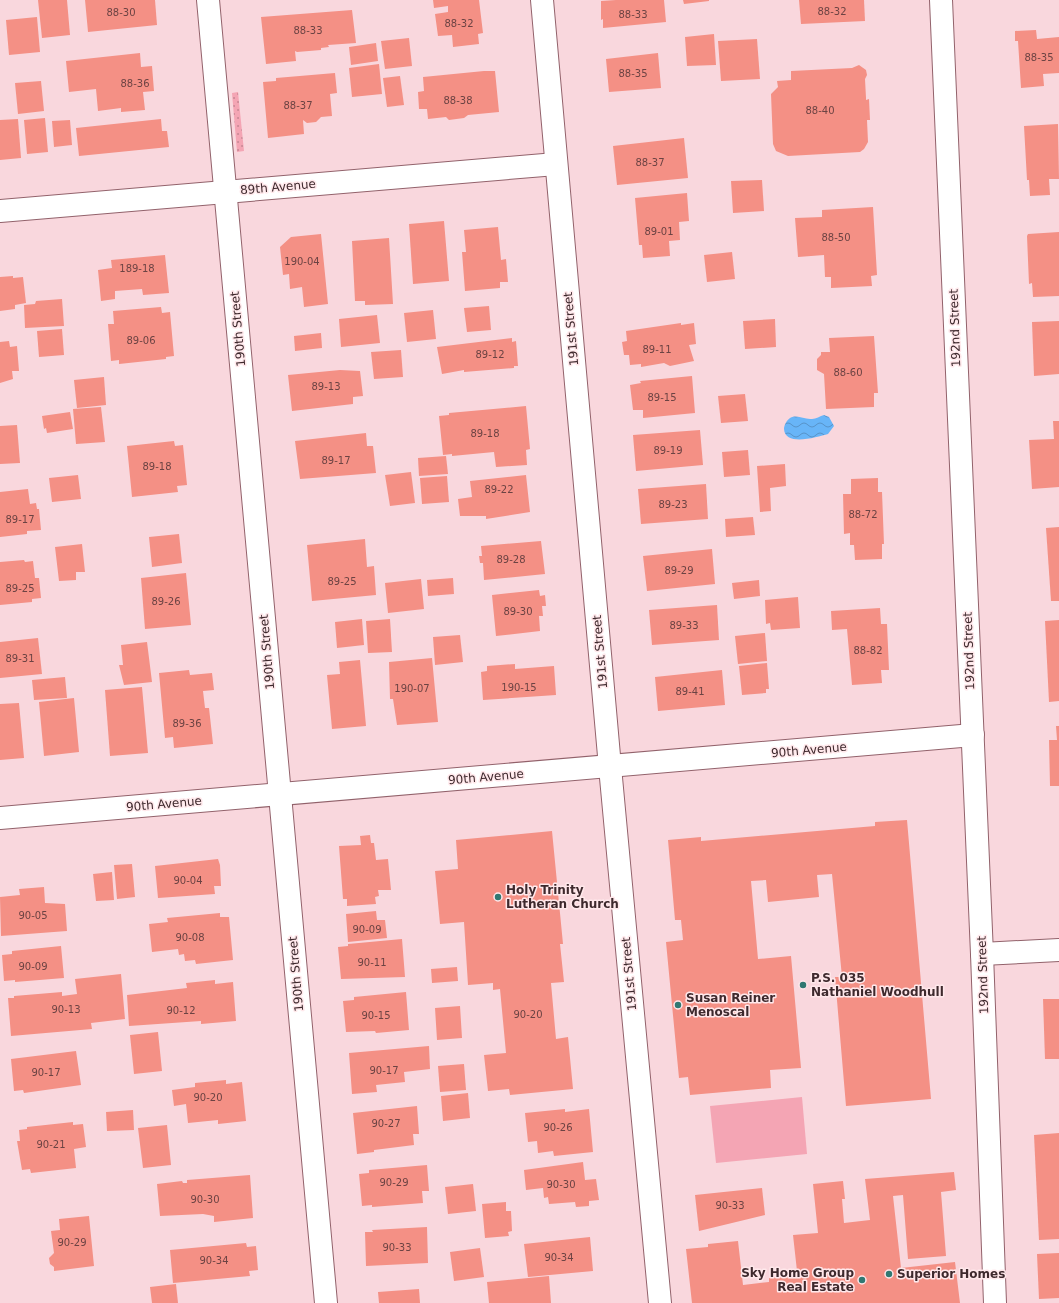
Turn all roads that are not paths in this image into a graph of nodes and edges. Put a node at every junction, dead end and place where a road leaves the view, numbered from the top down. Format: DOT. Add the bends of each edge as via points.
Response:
graph roads {
  1 [pos="208,0"];
  2 [pos="542,0"];
  3 [pos="941,0"];
  4 [pos="556,164"];
  5 [pos="226,192"];
  6 [pos="0,211"];
  7 [pos="973,735"];
  8 [pos="610,767"];
  9 [pos="280,793"];
  10 [pos="0,818"];
  11 [pos="1059,950"];
  12 [pos="982,954"];
  13 [pos="326,1303"];
  14 [pos="660,1303"];
  15 [pos="995,1303"];
  1 -- 5 [label="street, 190th Street"];
  2 -- 4 [label="street, 191st Street"];
  3 -- 7 [label="street, 192nd Street"];
  4 -- 5 [label="street, 89th Avenue"];
  4 -- 8 [label="street, 191st Street"];
  5 -- 6 [label="street, 89th Avenue"];
  5 -- 9 [label="street, 190th Street"];
  7 -- 8 [label="street, 90th Avenue"];
  7 -- 12 [label="street, 192nd Street"];
  8 -- 9 [label="street, 90th Avenue"];
  8 -- 14 [label="street, 191st Street"];
  9 -- 10 [label="street, 90th Avenue"];
  9 -- 13 [label="street, 190th Street"];
  11 -- 12 [label="street"];
  12 -- 15 [label="street, 192nd Street"];
}
